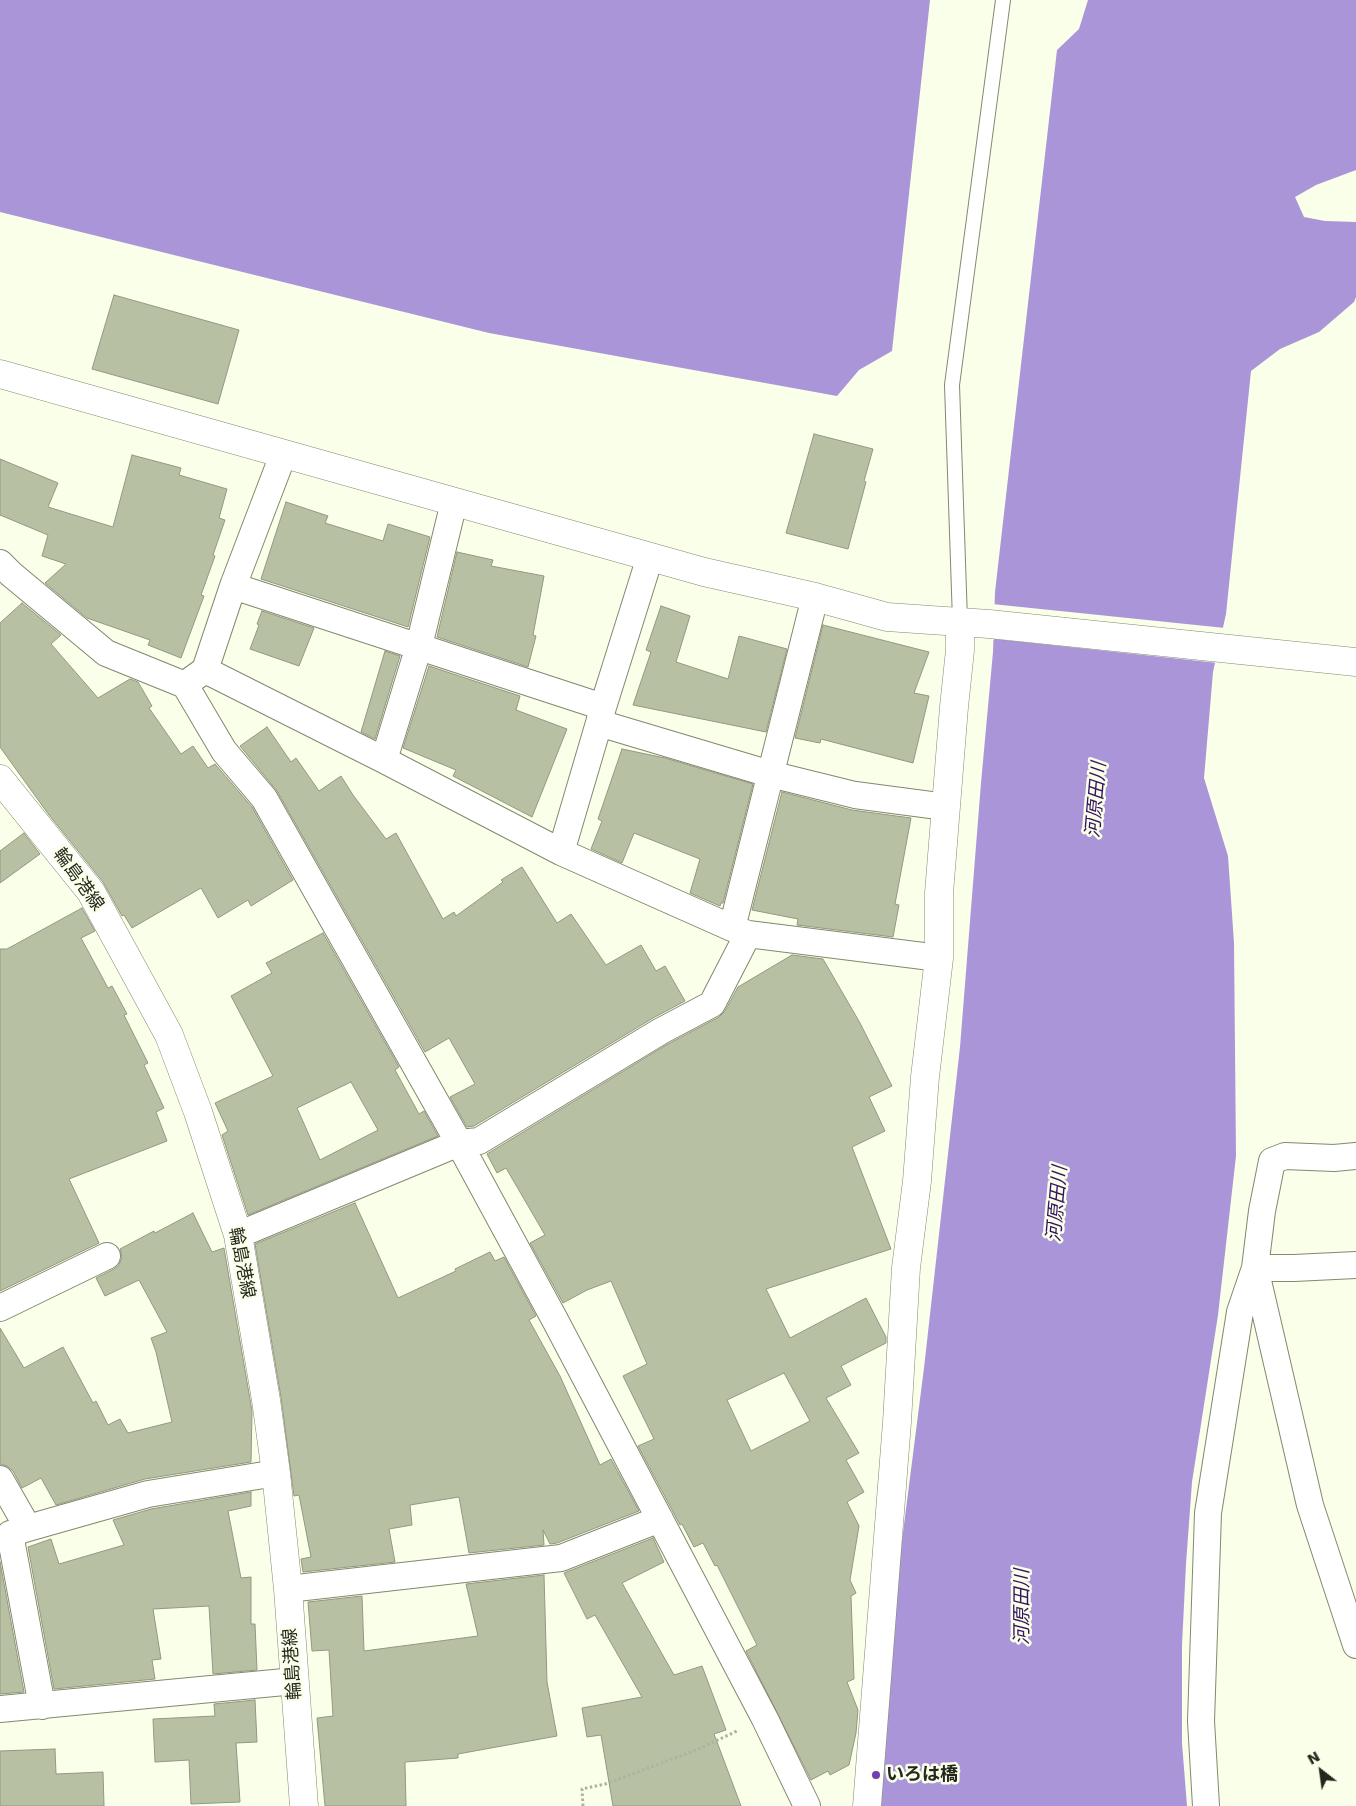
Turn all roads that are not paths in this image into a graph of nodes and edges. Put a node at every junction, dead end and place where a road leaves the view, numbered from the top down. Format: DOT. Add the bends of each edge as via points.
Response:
graph roads {
  1 [pos="1001,3"];
  2 [pos="0,374"];
  3 [pos="283,455"];
  4 [pos="454,502"];
  5 [pos="650,557"];
  6 [pos="0,563"];
  7 [pos="233,586"];
  8 [pos="815,597"];
  9 [pos="960,621"];
  10 [pos="419,646"];
  11 [pos="1356,662"];
  12 [pos="205,670"];
  13 [pos="185,686"];
  14 [pos="601,715"];
  15 [pos="384,760"];
  16 [pos="770,774"];
  17 [pos="0,780"];
  18 [pos="946,807"];
  19 [pos="561,852"];
  20 [pos="740,931"];
  21 [pos="940,958"];
  22 [pos="458,1143"];
  23 [pos="1356,1156"];
  24 [pos="238,1235"];
  25 [pos="108,1256"];
  26 [pos="1356,1265"];
  27 [pos="1256,1268"];
  28 [pos="0,1308"];
  29 [pos="276,1473"];
  30 [pos="0,1479"];
  31 [pos="660,1519"];
  32 [pos="28,1528"];
  33 [pos="288,1589"];
  34 [pos="1356,1645"];
  35 [pos="295,1681"];
  36 [pos="42,1706"];
  37 [pos="0,1710"];
  38 [pos="304,1806"];
  39 [pos="807,1806"];
  40 [pos="867,1806"];
  41 [pos="1206,1806"];
  1 -- 9 [label="lane" via="952,384"];
  2 -- 3 [label="street"];
  3 -- 4 [label="street"];
  3 -- 7 [label="street"];
  4 -- 5 [label="street"];
  4 -- 10 [label="street"];
  5 -- 8 [label="street"];
  5 -- 14 [label="street"];
  6 -- 13 [label="street" via="106,653"];
  7 -- 10 [label="street"];
  7 -- 12 [label="street"];
  8 -- 9 [label="street" via="887,617"];
  8 -- 16 [label="street"];
  9 -- 11 [label="street"];
  9 -- 18 [label="street"];
  10 -- 14 [label="street"];
  10 -- 15 [label="street"];
  12 -- 13 [label="street"];
  12 -- 15 [label="street"];
  13 -- 22 [label="street" via="224,751 264,798"];
  14 -- 16 [label="street"];
  14 -- 19 [label="street"];
  15 -- 19 [label="street"];
  16 -- 18 [label="street" via="855,795"];
  16 -- 20 [label="street"];
  17 -- 24 [label="street, 輪島港線" via="91,892 169,1035"];
  18 -- 21 [label="street" via="940,893"];
  19 -- 20 [label="street"];
  20 -- 21 [label="street"];
  20 -- 22 [label="street" via="712,1004 661,1031 479,1141"];
  21 -- 40 [label="street" via="906,1268"];
  22 -- 24 [label="street"];
  22 -- 31 [label="street"];
  23 -- 27 [label="street" via="1285,1156 1272,1161"];
  24 -- 29 [label="street, 輪島港線"];
  25 -- 28 [label="street"];
  26 -- 27 [label="street"];
  27 -- 34 [label="street" via="1310,1505"];
  27 -- 41 [label="street" via="1240,1312 1208,1512 1201,1721"];
  29 -- 32 [label="street" via="148,1494"];
  29 -- 33 [label="street, 輪島港線"];
  30 -- 32 [label="street"];
  31 -- 33 [label="street" via="561,1558"];
  31 -- 39 [label="street"];
  32 -- 36 [label="street" via="10,1534"];
  33 -- 35 [label="street, 輪島港線"];
  35 -- 36 [label="street"];
  35 -- 38 [label="street, 輪島港線"];
  36 -- 37 [label="street"];
}
